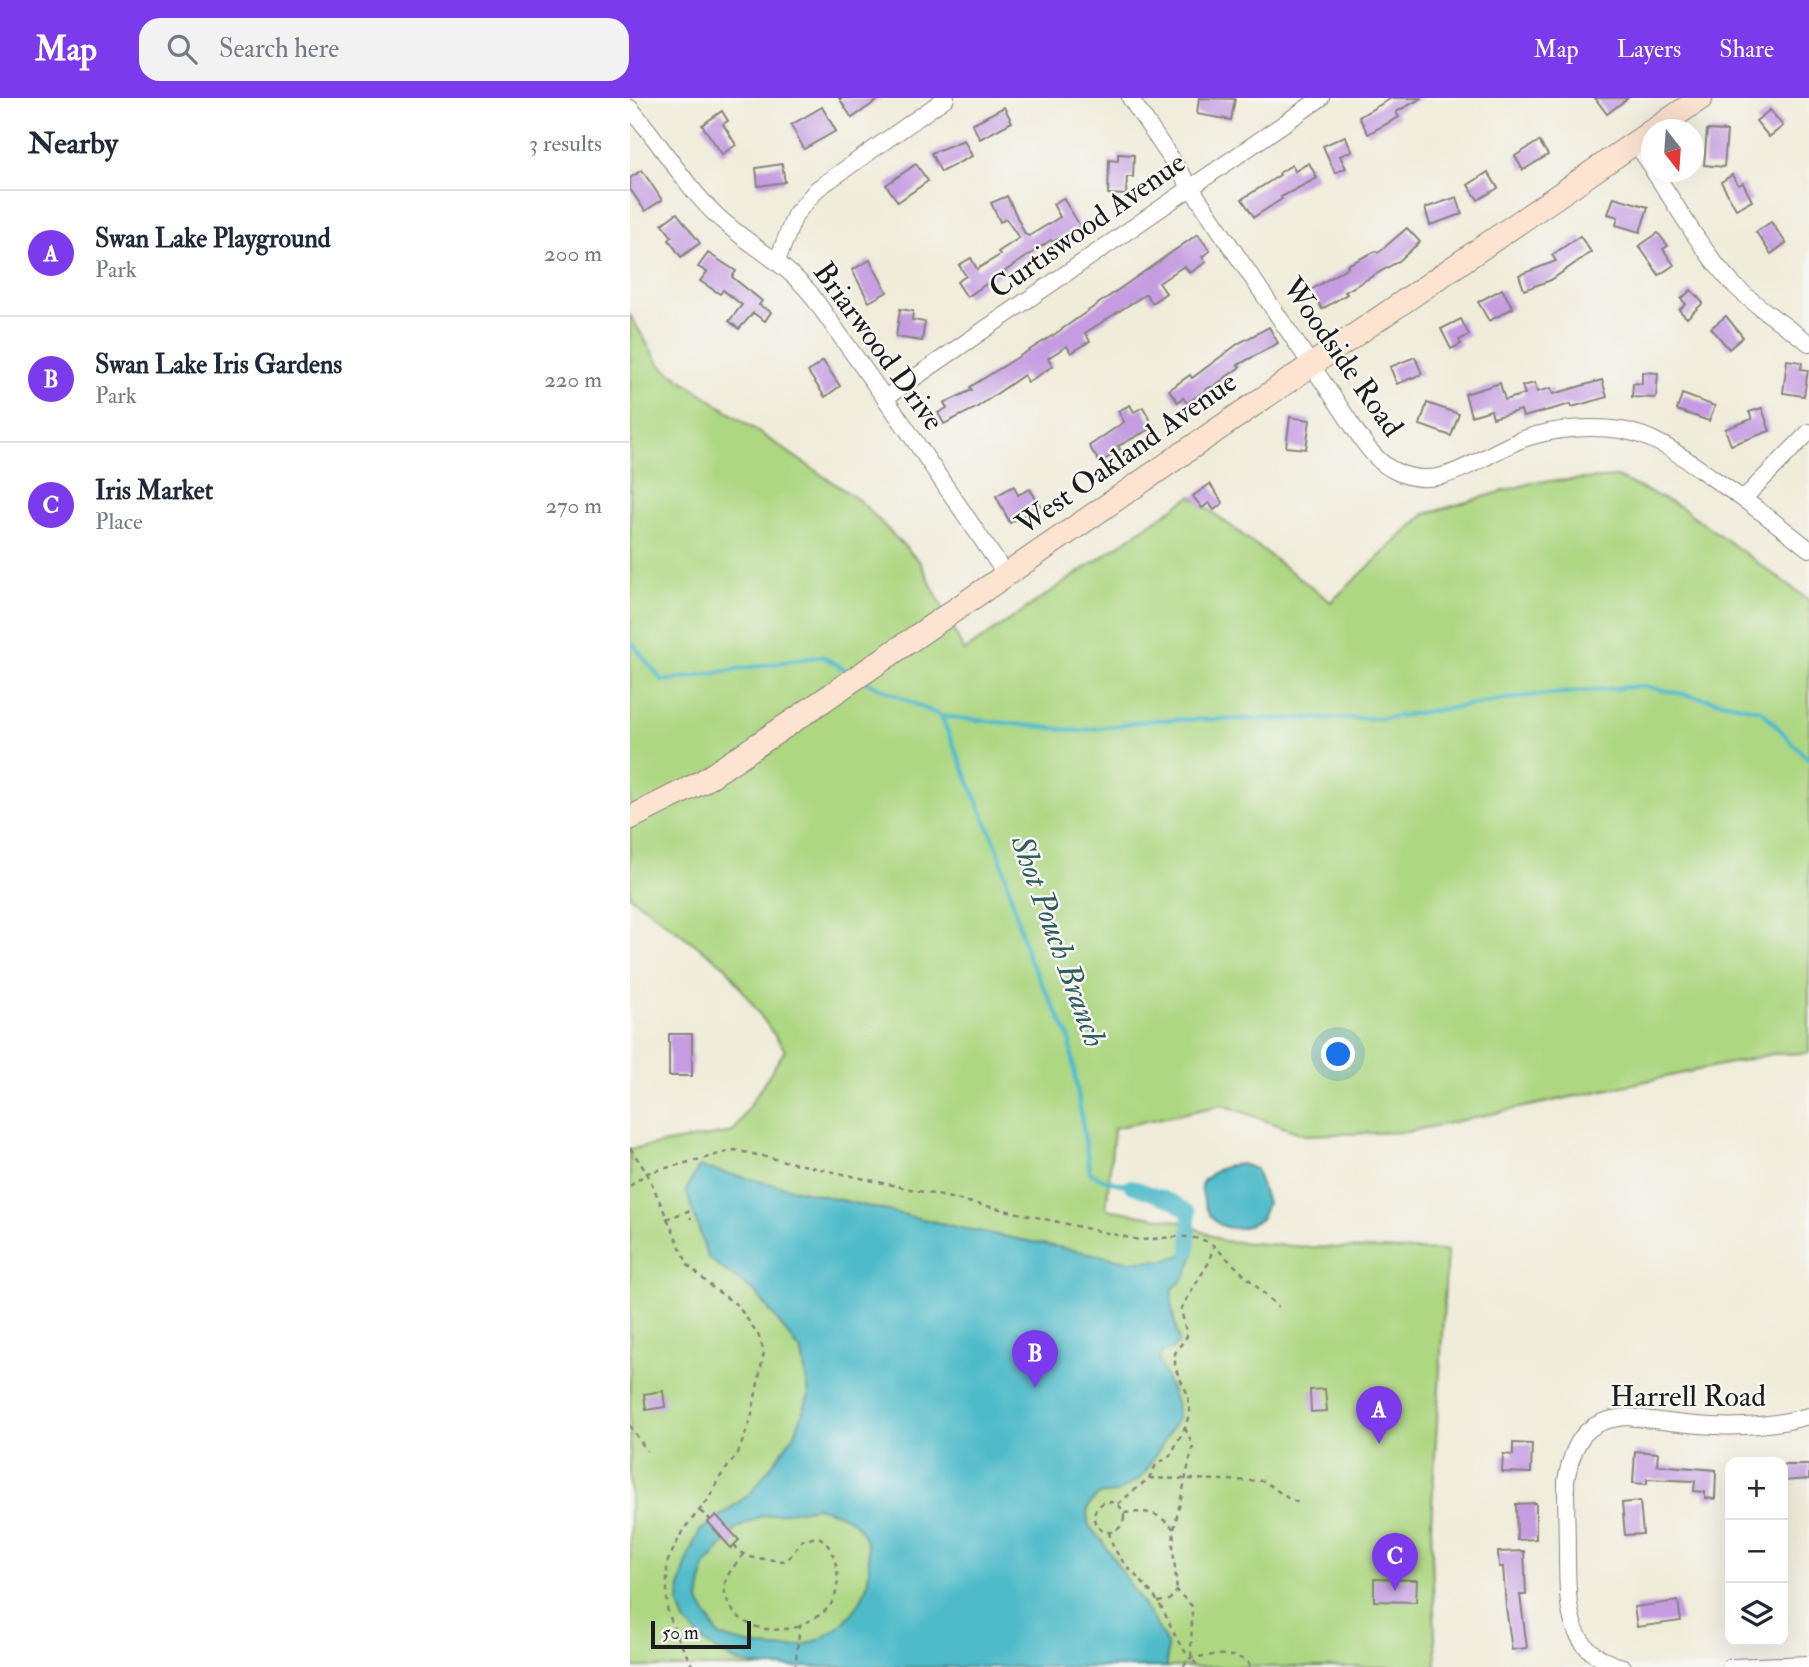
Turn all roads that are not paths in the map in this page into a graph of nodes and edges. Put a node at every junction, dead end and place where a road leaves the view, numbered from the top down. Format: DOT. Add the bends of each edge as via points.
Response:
graph roads {
  1 [pos="946,98"];
  2 [pos="1130,98"];
  3 [pos="1321,98"];
  4 [pos="1701,98"];
  5 [pos="630,108"];
  6 [pos="1670,119"];
  7 [pos="1641,138"];
  8 [pos="1662,182"];
  9 [pos="1192,187"];
  10 [pos="777,261"];
  11 [pos="1809,343"];
  12 [pos="1311,363"];
  13 [pos="885,398"];
  14 [pos="1809,432"];
  15 [pos="1742,499"];
  16 [pos="1809,549"];
  17 [pos="1006,575"];
  18 [pos="630,818"];
  19 [pos="1809,1416"];
  20 [pos="1809,1664"];
  21 [pos="1623,1667"];
  22 [pos="1730,1667"];
  23 [pos="1735,1667"];
  1 -- 10 [label="street" via="817,189 795,215"];
  2 -- 9 [label="street, Woodside Road"];
  3 -- 9 [label="street, Curtiswood Avenue"];
  4 -- 6 [label="street, West Oakland Avenue"];
  5 -- 10 [label="street, Briarwood Drive" via="704,202 728,226"];
  7 -- 12 [label="street, West Oakland Avenue"];
  8 -- 11 [label="street" via="1731,282"];
  9 -- 12 [label="street, Woodside Road"];
  9 -- 13 [label="street, Curtiswood Avenue"];
  10 -- 13 [label="street, Briarwood Drive" via="810,293"];
  12 -- 15 [label="street, Woodside Road" via="1380,461 1408,477 1432,479 1453,474 1528,438 1598,428 1642,435 1663,444"];
  12 -- 17 [label="street, West Oakland Avenue"];
  13 -- 17 [label="street, Briarwood Drive"];
  14 -- 15 [label="street"];
  15 -- 16 [label="street, Woodside Road"];
  17 -- 18 [label="street, West Oakland Avenue" via="702,782"];
  19 -- 21 [label="street, Harrell Road" via="1732,1428 1613,1418 1597,1423 1582,1436 1566,1481 1570,1617 1588,1649"];
  20 -- 23 [label="street"];
  22 -- 23 [label="street"];
}
